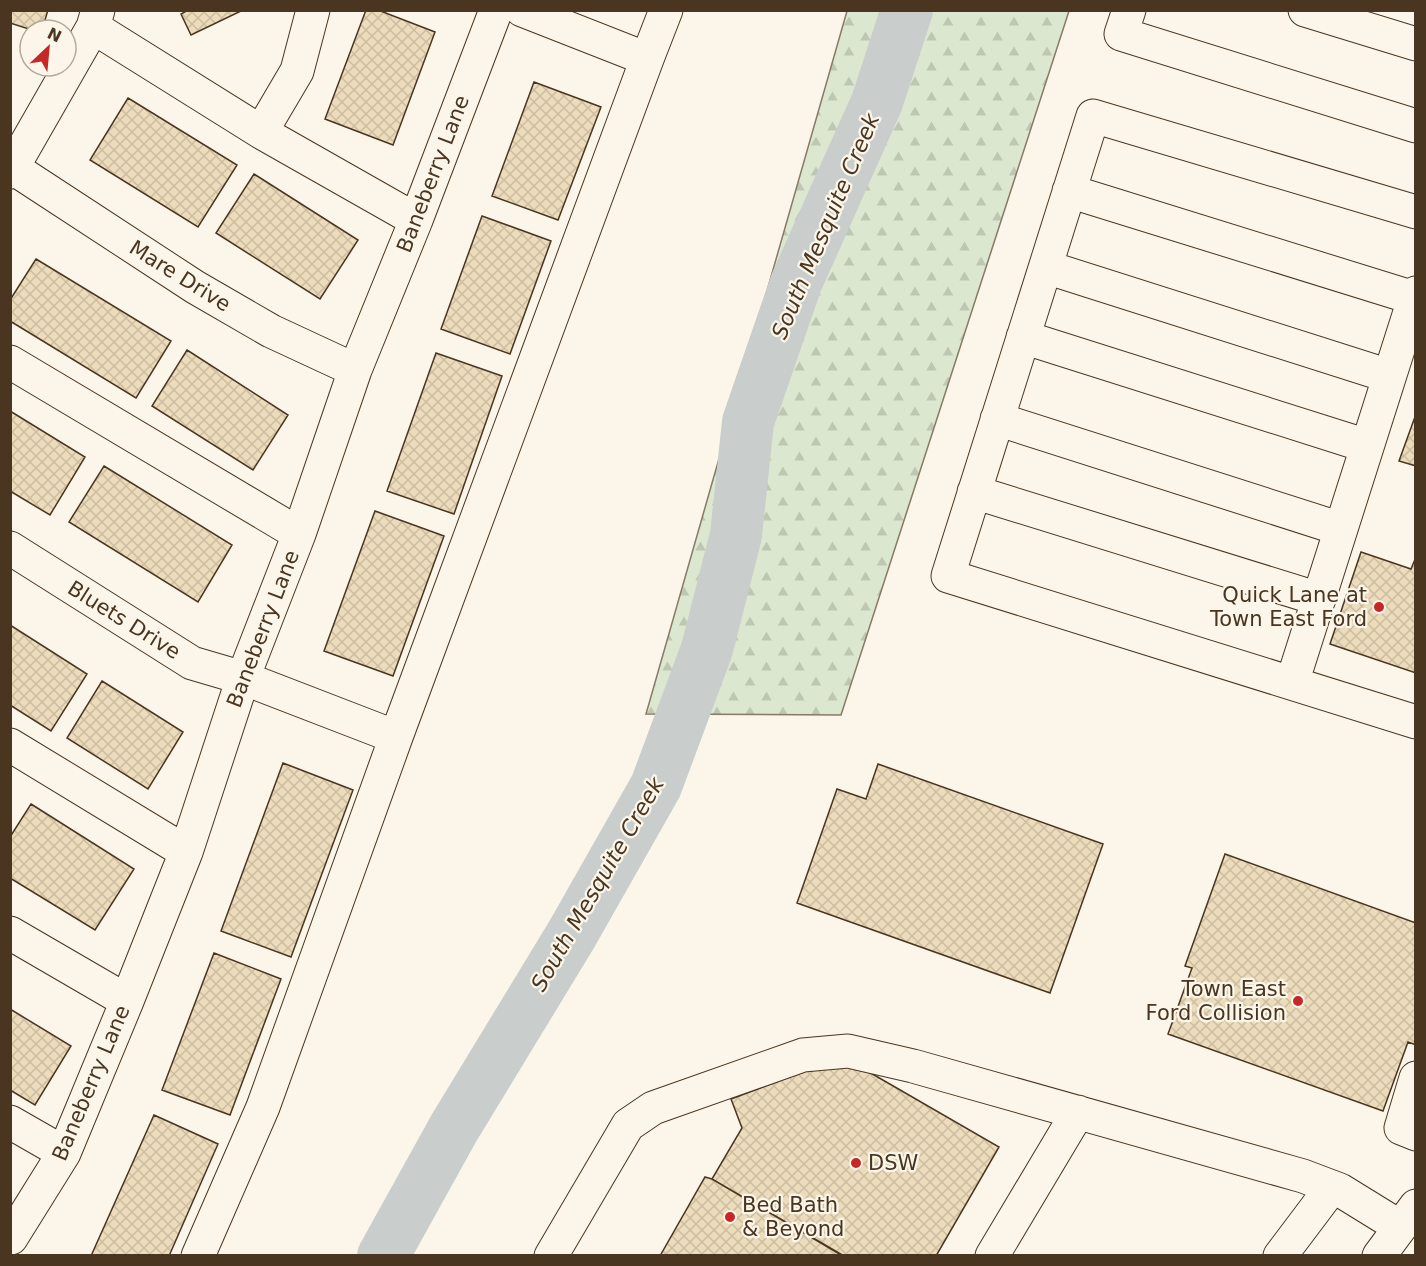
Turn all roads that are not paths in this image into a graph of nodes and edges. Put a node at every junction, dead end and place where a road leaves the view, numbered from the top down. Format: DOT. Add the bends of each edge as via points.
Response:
graph roads {
  1 [pos="313,10"];
  2 [pos="496,10"];
  3 [pos="522,10"];
  4 [pos="666,10"];
  5 [pos="1129,10"];
  6 [pos="1305,10"];
  7 [pos="95,19"];
  8 [pos="1416,44"];
  9 [pos="646,59"];
  10 [pos="1416,126"];
  11 [pos="261,132"];
  12 [pos="12,170"];
  13 [pos="1070,191"];
  14 [pos="1416,212"];
  15 [pos="416,219"];
  16 [pos="1046,267"];
  17 [pos="1415,296"];
  18 [pos="1023,337"];
  19 [pos="10,362"];
  20 [pos="355,370"];
  21 [pos="1389,375"];
  22 [pos="997,419"];
  23 [pos="1367,446"];
  24 [pos="974,492"];
  25 [pos="1341,529"];
  26 [pos="299,534"];
  27 [pos="10,548"];
  28 [pos="1319,599"];
  29 [pos="243,678"];
  30 [pos="1293,683"];
  31 [pos="1416,722"];
  32 [pos="396,737"];
  33 [pos="10,745"];
  34 [pos="186,852"];
  35 [pos="10,933"];
  36 [pos="127,1001"];
  37 [pos="1416,1078"];
  38 [pos="1078,1113"];
  39 [pos="10,1122"];
  40 [pos="1408,1131"];
  41 [pos="64,1153"];
  42 [pos="1332,1187"];
  43 [pos="1408,1217"];
  44 [pos="11,1238"];
  45 [pos="19,1256"];
  46 [pos="198,1256"];
  47 [pos="551,1256"];
  48 [pos="992,1256"];
  49 [pos="1280,1256"];
  50 [pos="1379,1256"];
  1 -- 11 [label="street" via="297,71"];
  2 -- 15 [label="street, Baneberry Lane"];
  3 -- 9 [label="street"];
  4 -- 9 [label="street"];
  5 -- 10 [label="street" via="1121,34"];
  6 -- 8 [label="street"];
  7 -- 11 [label="street"];
  7 -- 12 [label="street"];
  9 -- 32 [label="street"];
  11 -- 15 [label="street"];
  12 -- 20 [label="street, Mare Drive" via="214,298 271,331"];
  13 -- 14 [label="street" via="1093,116"];
  13 -- 16 [label="street"];
  13 -- 17 [label="street"];
  15 -- 20 [label="street, Baneberry Lane"];
  16 -- 18 [label="street"];
  16 -- 21 [label="street"];
  17 -- 21 [label="street"];
  18 -- 22 [label="street"];
  18 -- 23 [label="street"];
  19 -- 26 [label="street"];
  20 -- 26 [label="street, Baneberry Lane"];
  21 -- 23 [label="street"];
  22 -- 24 [label="street"];
  22 -- 25 [label="street"];
  23 -- 25 [label="street"];
  24 -- 28 [label="street"];
  24 -- 30 [label="street" via="948,576"];
  25 -- 28 [label="street"];
  26 -- 29 [label="street, Baneberry Lane"];
  27 -- 29 [label="street, Bluets Drive" via="192,663"];
  28 -- 30 [label="street"];
  29 -- 32 [label="street, Bluets Drive"];
  29 -- 34 [label="street, Baneberry Lane"];
  30 -- 31 [label="street"];
  32 -- 46 [label="street" via="263,1107"];
  33 -- 34 [label="street"];
  34 -- 36 [label="street, Baneberry Lane"];
  35 -- 36 [label="street"];
  36 -- 41 [label="street, Baneberry Lane"];
  37 -- 40 [label="street"];
  38 -- 42 [label="street"];
  38 -- 47 [label="street" via="848,1051 803,1055 652,1108 628,1125"];
  38 -- 48 [label="street"];
  39 -- 41 [label="street"];
  41 -- 44 [label="street, Baneberry Lane"];
  42 -- 43 [label="street"];
  42 -- 49 [label="street"];
  43 -- 50 [label="street"];
  44 -- 45 [label="street"];
}
